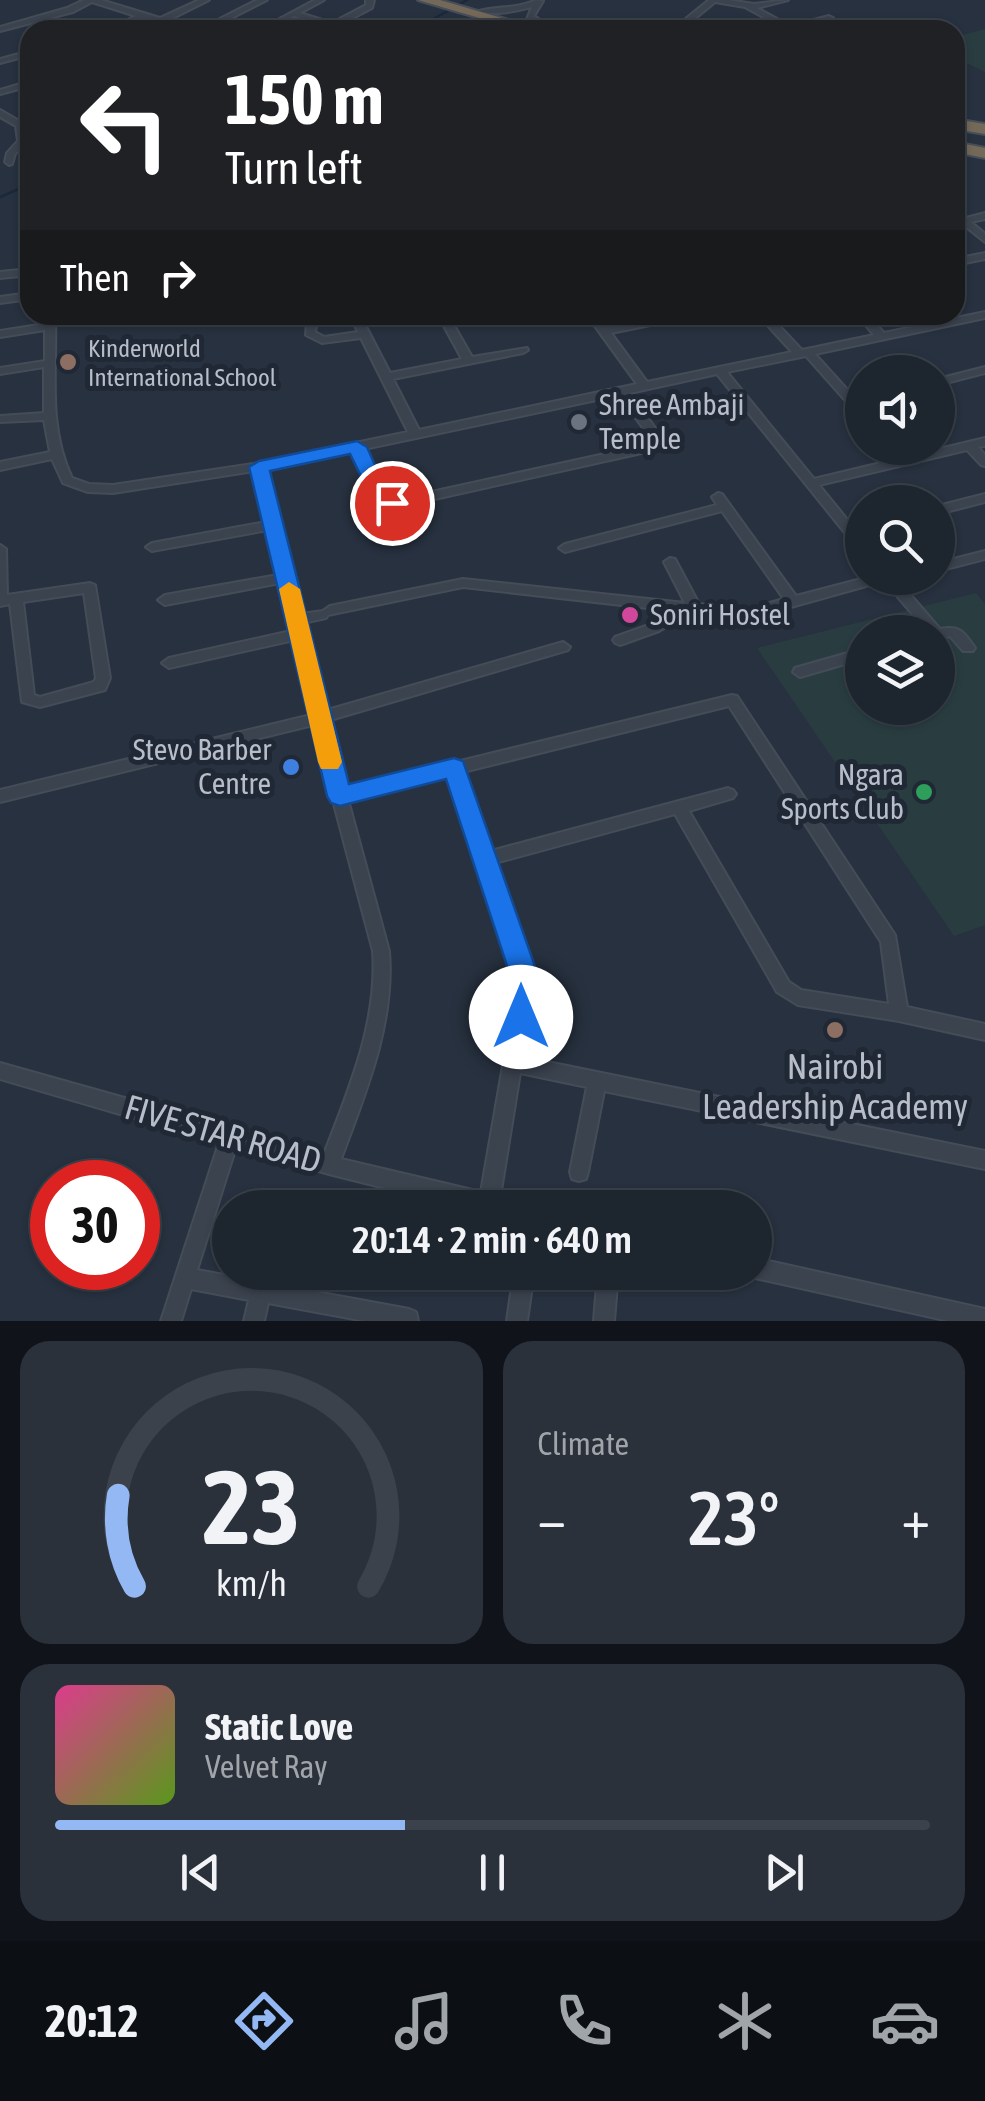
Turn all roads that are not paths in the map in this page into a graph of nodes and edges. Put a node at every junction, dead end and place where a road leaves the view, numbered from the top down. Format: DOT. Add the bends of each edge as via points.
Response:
graph roads {
  1 [pos="92,0"];
  2 [pos="205,0"];
  3 [pos="241,0"];
  4 [pos="320,0"];
  5 [pos="370,0"];
  6 [pos="714,0"];
  7 [pos="784,0"];
  8 [pos="416,1"];
  9 [pos="260,2"];
  10 [pos="537,2"];
  11 [pos="136,5"];
  12 [pos="748,5"];
  13 [pos="452,7"];
  14 [pos="125,10"];
  15 [pos="484,11"];
  16 [pos="294,14"];
  17 [pos="143,15"];
  18 [pos="829,18"];
  19 [pos="33,20"];
  20 [pos="132,20"];
  21 [pos="162,20"];
  22 [pos="223,20"];
  23 [pos="282,20"];
  24 [pos="315,20"];
  25 [pos="342,20"];
  26 [pos="484,20"];
  27 [pos="485,20"];
  28 [pos="495,20"];
  29 [pos="515,20"];
  30 [pos="689,20"];
  31 [pos="774,20"];
  32 [pos="822,20"];
  33 [pos="20,143"];
  34 [pos="20,150"];
  35 [pos="13,151"];
  36 [pos="9,162"];
  37 [pos="965,221"];
  38 [pos="985,239"];
  39 [pos="979,317"];
  40 [pos="33,325"];
  41 [pos="51,325"];
  42 [pos="311,325"];
  43 [pos="360,325"];
  44 [pos="449,325"];
  45 [pos="600,325"];
  46 [pos="634,325"];
  47 [pos="774,325"];
  48 [pos="871,325"];
  49 [pos="940,325"];
  50 [pos="985,328"];
  51 [pos="604,331"];
  52 [pos="0,334"];
  53 [pos="364,334"];
  54 [pos="882,337"];
  55 [pos="523,350"];
  56 [pos="804,353"];
  57 [pos="469,361"];
  58 [pos="50,363"];
  59 [pos="985,370"];
  60 [pos="720,371"];
  61 [pos="0,372"];
  62 [pos="384,377"];
  63 [pos="955,378"];
  64 [pos="645,386"];
  65 [pos="624,391"];
  66 [pos="845,394"];
  67 [pos="50,416"];
  68 [pos="0,420"];
  69 [pos="415,434"];
  70 [pos="985,442"];
  71 [pos="970,446"];
  72 [pos="357,447"];
  73 [pos="55,455"];
  74 [pos="985,462"];
  75 [pos="0,466"];
  76 [pos="259,467"];
  77 [pos="811,484"];
  78 [pos="985,498"];
  79 [pos="955,506"];
  80 [pos="275,525"];
  81 [pos="845,525"];
  82 [pos="152,547"];
  83 [pos="565,548"];
  84 [pos="0,550"];
  85 [pos="985,555"];
  86 [pos="670,562"];
  87 [pos="955,563"];
  88 [pos="286,578"];
  89 [pos="845,589"];
  90 [pos="903,595"];
  91 [pos="166,600"];
  92 [pos="6,601"];
  93 [pos="794,604"];
  94 [pos="692,608"];
  95 [pos="920,615"];
  96 [pos="299,626"];
  97 [pos="955,634"];
  98 [pos="620,640"];
  99 [pos="564,648"];
  100 [pos="968,648"];
  101 [pos="845,659"];
  102 [pos="169,663"];
  103 [pos="800,672"];
  104 [pos="320,718"];
  105 [pos="454,768"];
  106 [pos="728,794"];
  107 [pos="0,796"];
  108 [pos="340,796"];
  109 [pos="680,809"];
  110 [pos="482,860"];
  111 [pos="898,1013"];
  112 [pos="985,1032"];
  113 [pos="515,1064"];
  114 [pos="0,1070"];
  115 [pos="597,1080"];
  116 [pos="230,1137"];
  117 [pos="985,1160"];
  118 [pos="329,1165"];
  119 [pos="579,1172"];
  120 [pos="434,1190"];
  121 [pos="499,1190"];
  122 [pos="772,1272"];
  123 [pos="185,1278"];
  124 [pos="521,1290"];
  125 [pos="607,1290"];
  126 [pos="261,1292"];
  127 [pos="985,1319"];
  128 [pos="409,1320"];
  129 [pos="171,1321"];
  130 [pos="254,1321"];
  131 [pos="517,1321"];
  132 [pos="604,1321"];
  1 -- 14 [label="street"];
  1 -- 19 [label="street"];
  2 -- 21 [label="street"];
  3 -- 9 [label="street"];
  4 -- 16 [label="street"];
  5 -- 25 [label="street"];
  6 -- 12 [label="street"];
  6 -- 30 [label="street"];
  7 -- 12 [label="street"];
  8 -- 13 [label="highway"];
  8 -- 26 [label="highway"];
  8 -- 28 [label="highway"];
  9 -- 22 [label="street"];
  10 -- 15 [label="street"];
  11 -- 14 [label="street"];
  12 -- 31 [label="street"];
  13 -- 15 [label="highway"];
  13 -- 27 [label="highway"];
  14 -- 17 [label="street"];
  15 -- 29 [label="highway"];
  16 -- 23 [label="street"];
  16 -- 24 [label="street"];
  17 -- 20 [label="street"];
  17 -- 21 [label="street"];
  18 -- 32 [label="street"];
  33 -- 35 [label="street"];
  34 -- 35 [label="street"];
  35 -- 36 [label="street"];
  37 -- 38 [label="street"];
  39 -- 50 [label="street"];
  40 -- 52 [label="street"];
  41 -- 58 [label="street"];
  42 -- 53 [label="street" via="310,333 322,340"];
  43 -- 53 [label="street"];
  44 -- 57 [label="street"];
  45 -- 51 [label="street"];
  46 -- 51 [label="street"];
  47 -- 56 [label="street"];
  48 -- 54 [label="street"];
  49 -- 54 [label="street"];
  51 -- 64 [label="street"];
  53 -- 62 [label="street"];
  54 -- 56 [label="street"];
  55 -- 57 [label="street"];
  56 -- 60 [label="street"];
  56 -- 66 [label="street"];
  57 -- 62 [label="street"];
  58 -- 61 [label="street"];
  58 -- 67 [label="street"];
  59 -- 63 [label="street"];
  60 -- 64 [label="street"];
  60 -- 77 [label="street"];
  62 -- 69 [label="street"];
  64 -- 65 [label="street"];
  65 -- 69 [label="street"];
  65 -- 72 [label="street" via="654,435 651,447 399,503 380,498"];
  67 -- 68 [label="street"];
  67 -- 73 [label="street"];
  69 -- 72 [label="street"];
  70 -- 71 [label="street"];
  71 -- 74 [label="street"];
  71 -- 77 [label="street"];
  72 -- 76 [label="street"];
  73 -- 75 [label="street"];
  73 -- 76 [label="street" via="67,480 100,489"];
  76 -- 80 [label="street"];
  77 -- 81 [label="street"];
  78 -- 79 [label="street"];
  80 -- 82 [label="street"];
  80 -- 88 [label="street"];
  83 -- 93 [label="street" via="721,502"];
  84 -- 92 [label="street"];
  85 -- 87 [label="street"];
  86 -- 94 [label="street"];
  88 -- 91 [label="street"];
  88 -- 96 [label="street"];
  89 -- 93 [label="street"];
  90 -- 95 [label="street"];
  92 -- 92 [label="street" via="90,588 100,686 40,702 27,698"];
  93 -- 94 [label="street" via="748,614"];
  94 -- 96 [label="street" via="463,582 326,613"];
  94 -- 98 [label="street"];
  96 -- 102 [label="street"];
  96 -- 104 [label="street"];
  97 -- 100 [label="street"];
  99 -- 104 [label="street"];
  101 -- 103 [label="street"];
  104 -- 107 [label="street"];
  104 -- 108 [label="street"];
  105 -- 108 [label="street"];
  105 -- 110 [label="street"];
  105 -- 111 [label="street" via="732,700 889,940"];
  106 -- 109 [label="street"];
  108 -- 118 [label="street" via="386,984"];
  109 -- 110 [label="street"];
  109 -- 111 [label="street" via="783,987 798,996"];
  110 -- 113 [label="street" via="523,972"];
  111 -- 112 [label="street"];
  113 -- 115 [label="street"];
  113 -- 121 [label="street"];
  114 -- 116 [label="street, FIVE STAR ROAD"];
  115 -- 117 [label="street"];
  115 -- 119 [label="street"];
  116 -- 118 [label="street, FIVE STAR ROAD"];
  116 -- 123 [label="street"];
  118 -- 120 [label="street, FIVE STAR ROAD"];
  122 -- 127 [label="street"];
  123 -- 126 [label="street"];
  123 -- 129 [label="street"];
  124 -- 131 [label="street"];
  125 -- 132 [label="street"];
  126 -- 128 [label="street"];
  126 -- 130 [label="street"];
}
